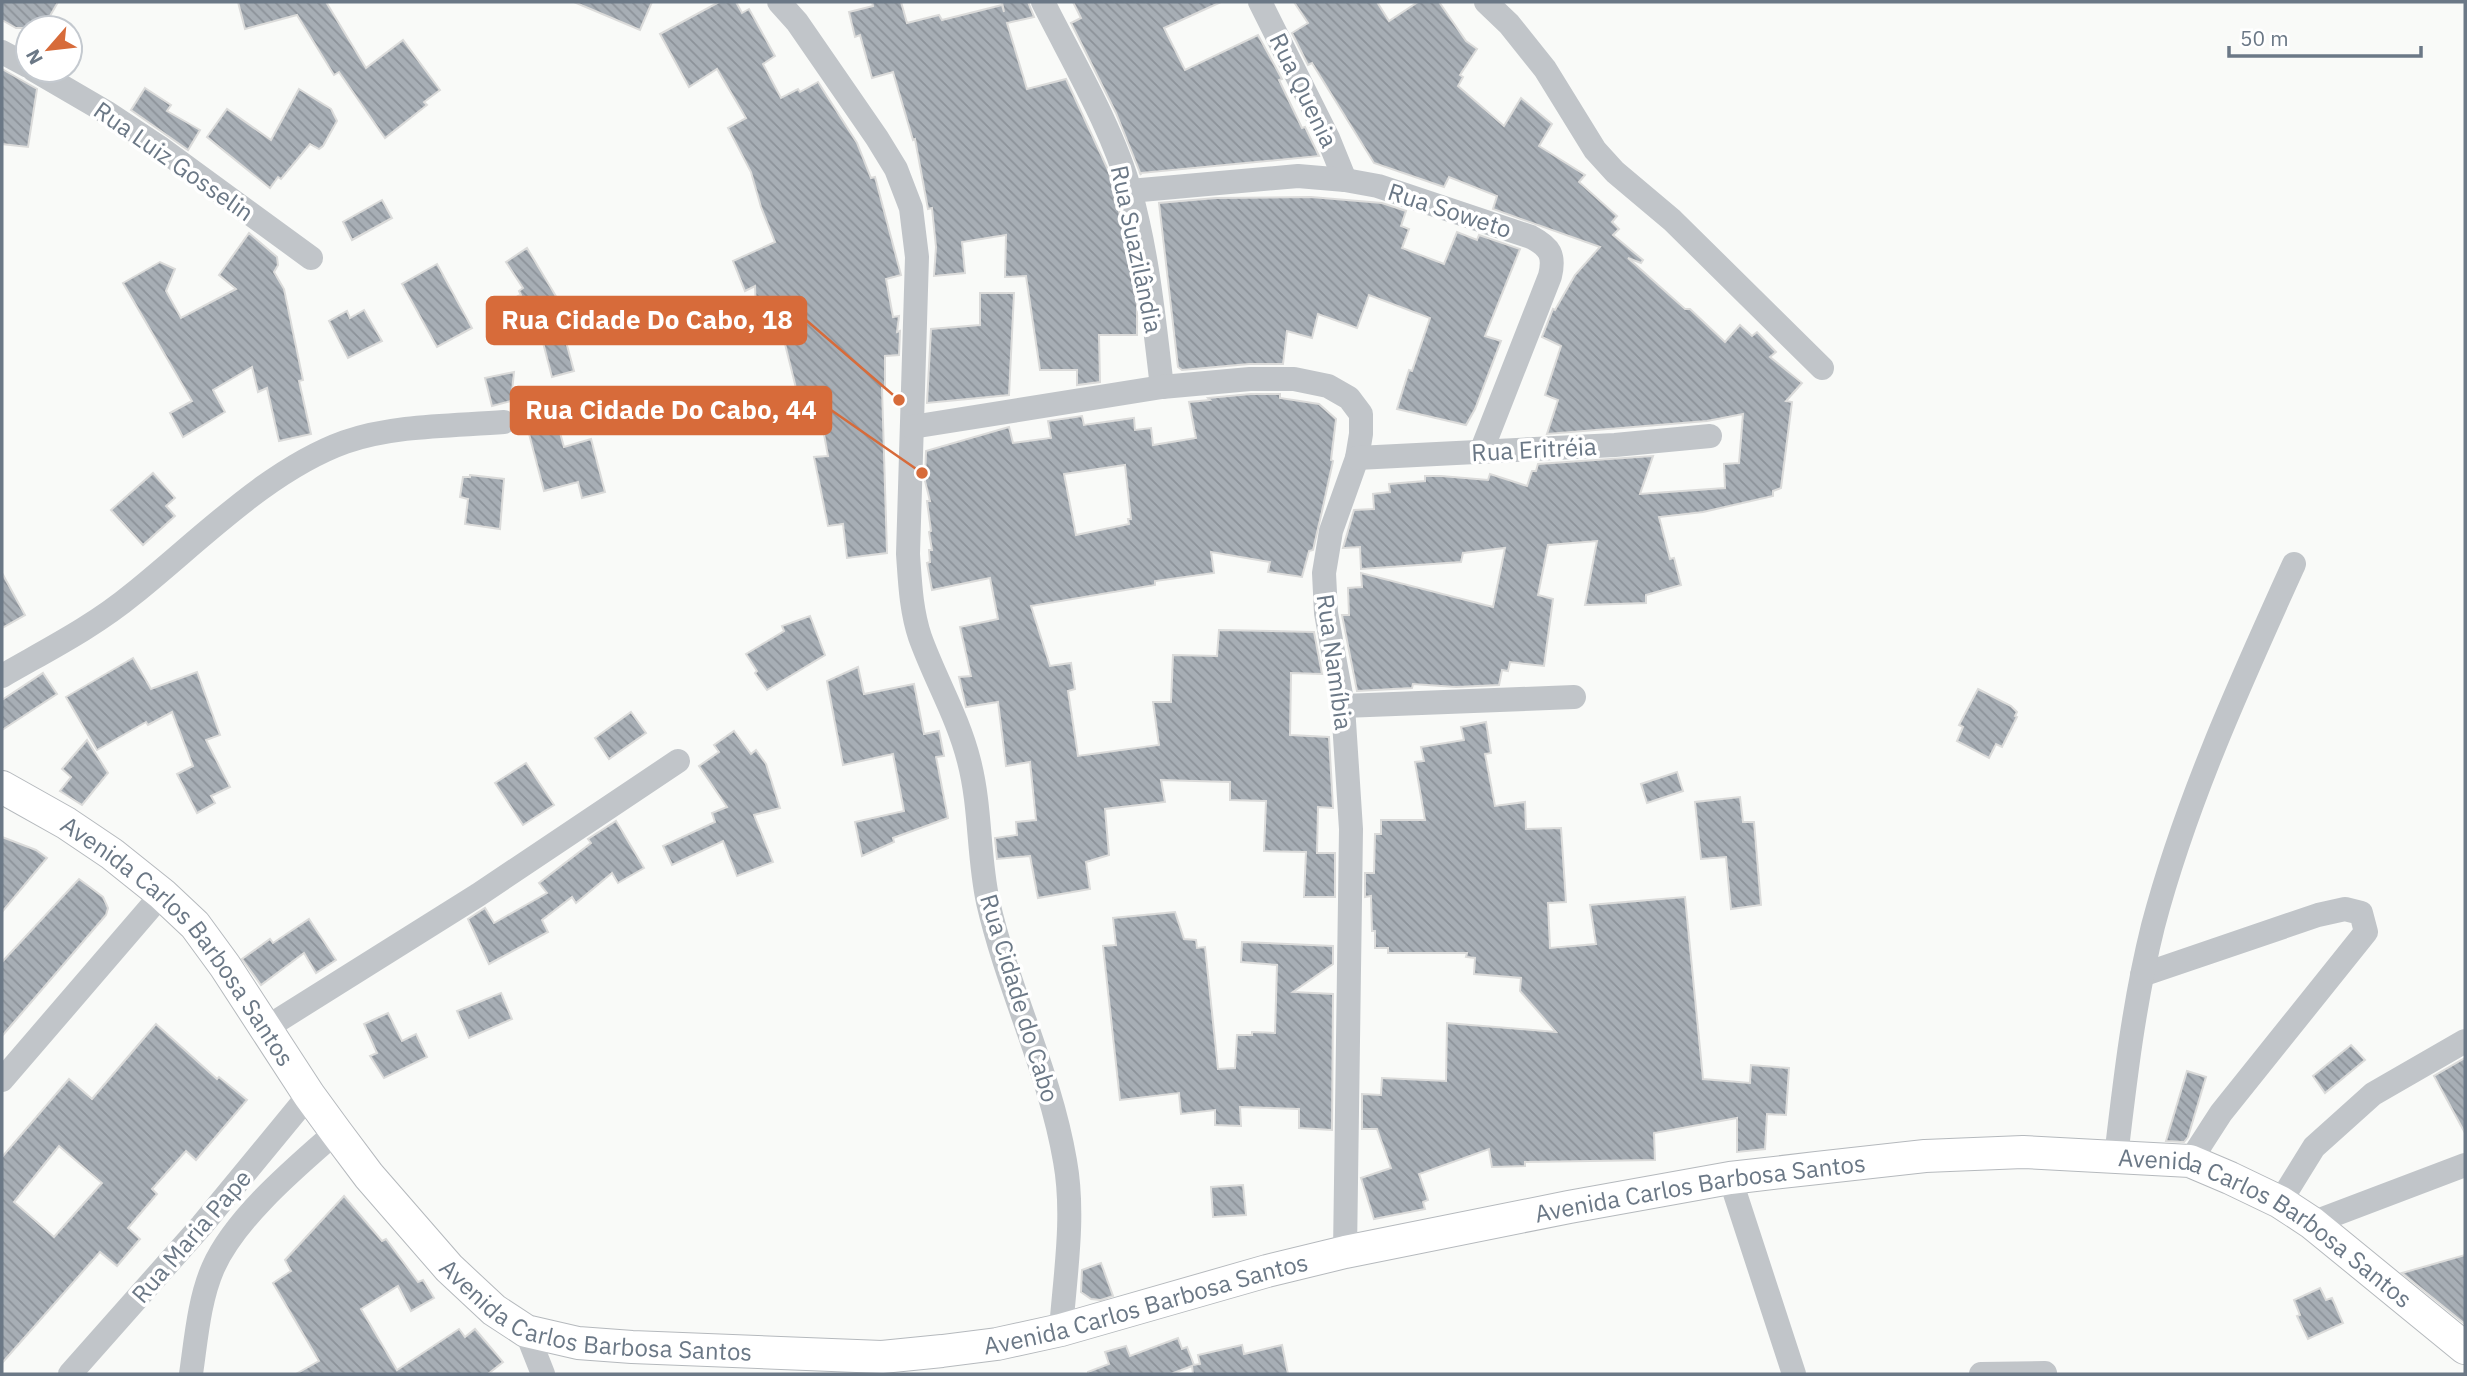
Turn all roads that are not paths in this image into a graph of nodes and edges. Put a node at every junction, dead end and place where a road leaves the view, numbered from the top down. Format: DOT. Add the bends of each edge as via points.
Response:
graph roads {
  1 [pos="779,2"];
  2 [pos="1043,2"];
  3 [pos="1260,2"];
  4 [pos="1486,2"];
  5 [pos="58,84"];
  6 [pos="1345,180"];
  7 [pos="1130,191"];
  8 [pos="311,258"];
  9 [pos="1822,368"];
  10 [pos="1162,387"];
  11 [pos="503,422"];
  12 [pos="912,427"];
  13 [pos="1710,436"];
  14 [pos="1481,452"];
  15 [pos="1357,457"];
  16 [pos="2294,564"];
  17 [pos="2,676"];
  18 [pos="1574,697"];
  19 [pos="1343,706"];
  20 [pos="678,761"];
  21 [pos="2,787"];
  22 [pos="162,894"];
  23 [pos="2142,975"];
  24 [pos="266,1028"];
  25 [pos="2465,1041"];
  26 [pos="2,1080"];
  27 [pos="309,1095"];
  28 [pos="336,1132"];
  29 [pos="2116,1157"];
  30 [pos="2190,1161"];
  31 [pos="2465,1165"];
  32 [pos="1730,1178"];
  33 [pos="2280,1202"];
  34 [pos="2312,1223"];
  35 [pos="1345,1252"];
  36 [pos="171,1260"];
  37 [pos="213,1269"];
  38 [pos="1061,1330"];
  39 [pos="526,1331"];
  40 [pos="2465,1348"];
  41 [pos="885,1365"];
  42 [pos="2045,1373"];
  43 [pos="69,1374"];
  44 [pos="191,1374"];
  45 [pos="543,1374"];
  46 [pos="1794,1374"];
  47 [pos="1981,1374"];
  1 -- 12 [label="street, Rua Cidade do Cabo" via="897,169 911,208 917,257"];
  2 -- 7 [label="street, Rua Suazilândia" via="1115,146"];
  3 -- 6 [label="street, Rua Quenia"];
  4 -- 9 [label="street" via="1545,69 1595,149 1615,172 1672,220"];
  5 -- 8 [label="street, Rua Luiz Gosselin" via="159,147"];
  6 -- 7 [label="street, Rua Soweto" via="1298,176"];
  6 -- 14 [label="street, Rua Soweto" via="1378,186 1531,237 1552,253 1550,276"];
  7 -- 10 [label="street, Rua Suazilândia" via="1151,290"];
  10 -- 12 [label="street, Rua Namíbia"];
  10 -- 15 [label="street, Rua Namíbia" via="1250,379 1294,379 1328,386 1349,398 1361,414"];
  11 -- 17 [label="street" via="393,431 344,443 297,466 247,499 93,624"];
  12 -- 38 [label="street, Rua Cidade do Cabo" via="911,603 970,762 988,901 1056,1116 1066,1164 1069,1217"];
  13 -- 14 [label="street, Rua Eritréia"];
  14 -- 15 [label="street, Rua Eritréia"];
  15 -- 19 [label="street, Rua Namíbia" via="1331,531 1324,573 1326,613"];
  16 -- 23 [label="street" via="2231,703 2181,838"];
  18 -- 19 [label="street"];
  19 -- 35 [label="street, Rua Namíbia" via="1351,829"];
  20 -- 24 [label="street" via="478,895"];
  21 -- 22 [label="main road, Avenida Carlos Barbosa Santos" via="112,853"];
  22 -- 24 [label="main road, Avenida Carlos Barbosa Santos" via="195,925"];
  22 -- 26 [label="street"];
  23 -- 29 [label="street"];
  23 -- 30 [label="street" via="2318,915 2345,909 2361,913 2365,932 2221,1113"];
  24 -- 27 [label="main road, Avenida Carlos Barbosa Santos"];
  25 -- 33 [label="street" via="2373,1094 2314,1147"];
  27 -- 28 [label="main road, Avenida Carlos Barbosa Santos"];
  27 -- 36 [label="street, Rua Maria Pape"];
  28 -- 37 [label="street" via="256,1208"];
  28 -- 39 [label="main road, Avenida Carlos Barbosa Santos" via="449,1268 494,1310"];
  29 -- 30 [label="main road, Avenida Carlos Barbosa Santos"];
  29 -- 32 [label="main road, Avenida Carlos Barbosa Santos" via="2023,1153 1925,1156"];
  30 -- 33 [label="main road, Avenida Carlos Barbosa Santos"];
  31 -- 34 [label="street"];
  32 -- 35 [label="main road, Avenida Carlos Barbosa Santos"];
  32 -- 46 [label="street"];
  33 -- 34 [label="main road, Avenida Carlos Barbosa Santos"];
  34 -- 40 [label="main road, Avenida Carlos Barbosa Santos"];
  35 -- 38 [label="main road, Avenida Carlos Barbosa Santos"];
  36 -- 37 [label="street"];
  36 -- 43 [label="street, Rua Maria Pape"];
  37 -- 44 [label="street"];
  38 -- 41 [label="main road, Avenida Carlos Barbosa Santos"];
  39 -- 41 [label="main road, Avenida Carlos Barbosa Santos" via="578,1343"];
  39 -- 45 [label="street"];
  42 -- 47 [label="street"];
}
